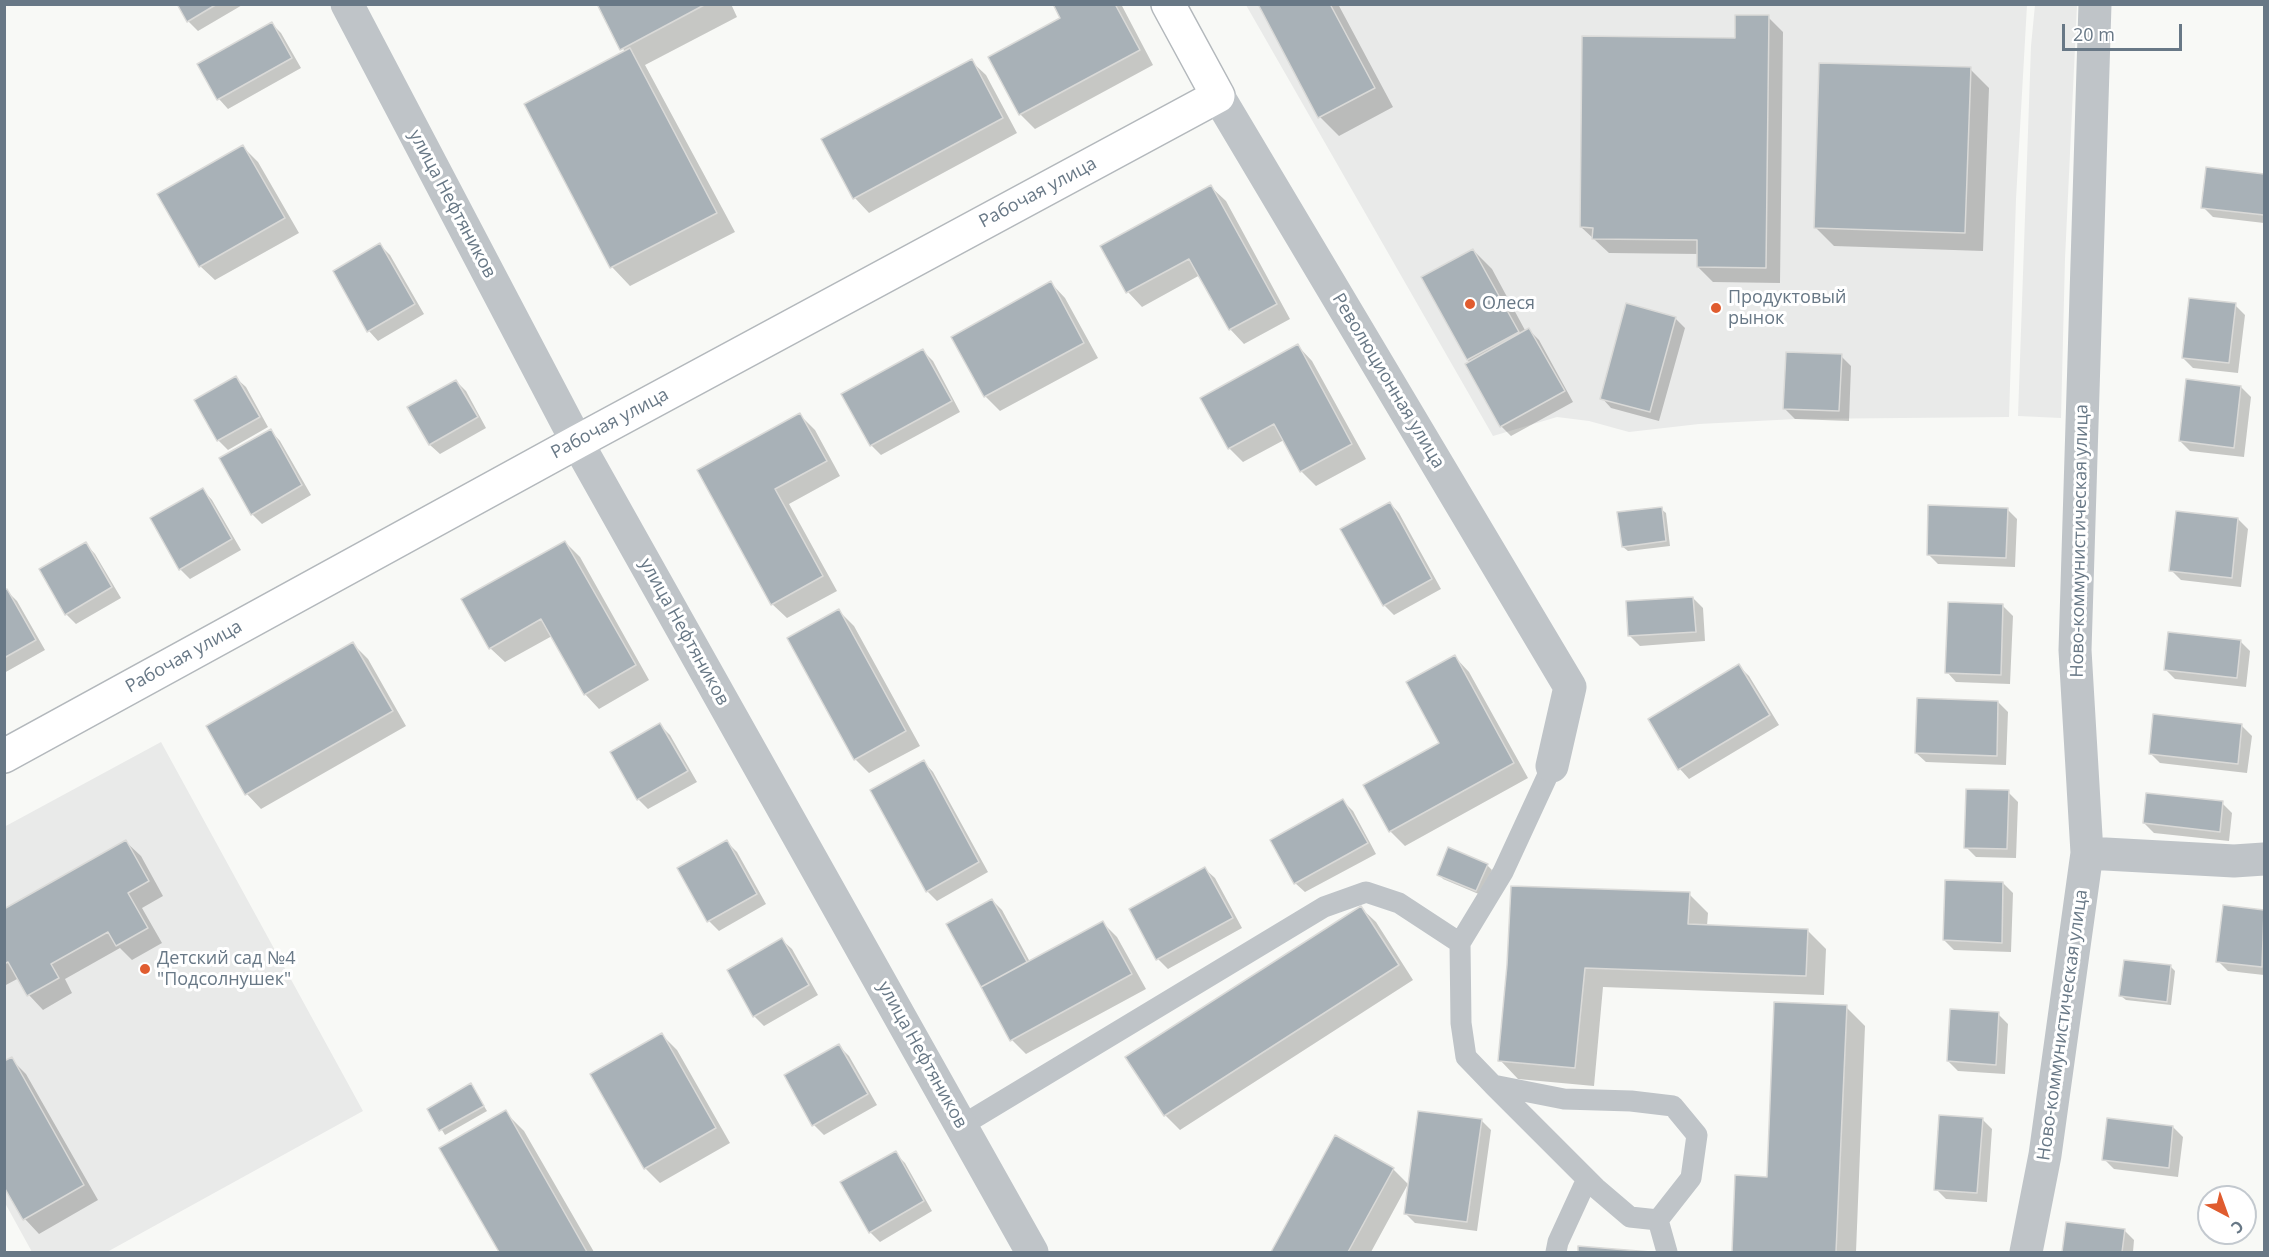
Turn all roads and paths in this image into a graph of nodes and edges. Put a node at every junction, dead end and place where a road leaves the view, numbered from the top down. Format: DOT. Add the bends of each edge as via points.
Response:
graph roads {
  1 [pos="347,4"];
  2 [pos="1168,4"];
  3 [pos="2095,4"];
  4 [pos="1218,96"];
  5 [pos="577,442"];
  6 [pos="4,756"];
  7 [pos="1552,766"];
  8 [pos="2087,853"];
  9 [pos="2265,859"];
  10 [pos="1460,943"];
  11 [pos="1493,1084"];
  12 [pos="961,1126"];
  13 [pos="1587,1179"];
  14 [pos="1658,1220"];
  15 [pos="1032,1252"];
  16 [pos="1556,1252"];
  17 [pos="1668,1252"];
  18 [pos="2026,1252"];
  1 -- 5 [label="street, улица Нефтяников"];
  2 -- 4 [label="main road, Революционная улица"];
  3 -- 8 [label="street, Ново-коммунистическая улица" via="2075,650"];
  4 -- 5 [label="main road, Рабочая улица"];
  4 -- 7 [label="street, Революционная улица" via="1570,687"];
  5 -- 6 [label="main road, Рабочая улица"];
  5 -- 12 [label="street, улица Нефтяников"];
  7 -- 10 [label="lane" via="1503,872"];
  8 -- 9 [label="street" via="2234,861"];
  8 -- 18 [label="street, Ново-коммунистическая улица" via="2045,1155"];
  10 -- 11 [label="lane" via="1461,1023 1466,1057"];
  10 -- 12 [label="lane" via="1399,903 1366,892 1324,907"];
  11 -- 13 [label="lane"];
  11 -- 14 [label="lane" via="1564,1100 1672,1106 1697,1135 1691,1178"];
  12 -- 15 [label="street, улица Нефтяников"];
  13 -- 14 [label="lane" via="1630,1217"];
  13 -- 16 [label="lane"];
  14 -- 17 [label="lane"];
}
